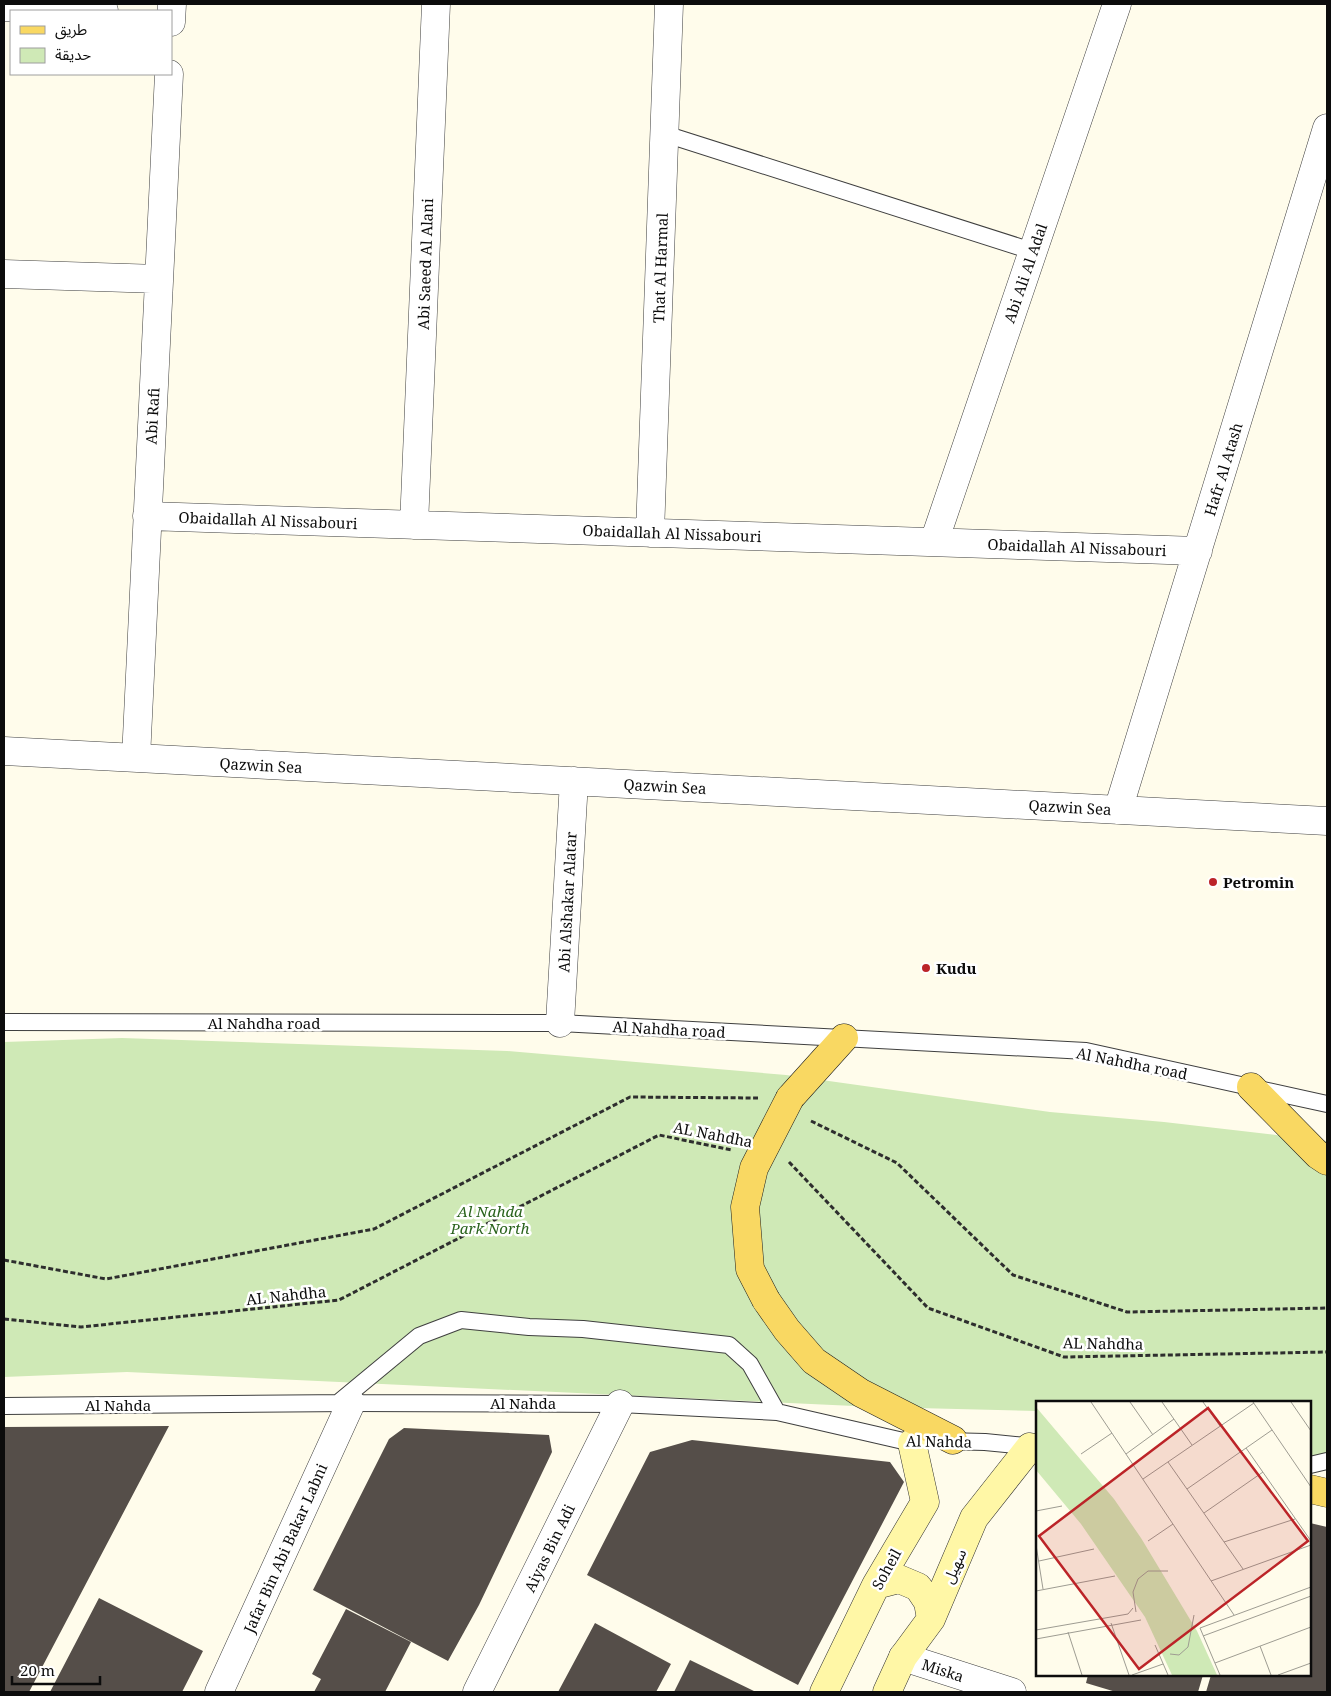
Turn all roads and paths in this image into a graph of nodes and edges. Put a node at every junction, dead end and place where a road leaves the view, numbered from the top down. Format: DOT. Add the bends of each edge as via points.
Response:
graph roads {
  1 [pos="436,4"];
  2 [pos="669,4"];
  3 [pos="1117,4"];
  4 [pos="4,7"];
  5 [pos="79,10"];
  6 [pos="169,75"];
  7 [pos="1327,128"];
  8 [pos="665,134"];
  9 [pos="1032,251"];
  10 [pos="4,274"];
  11 [pos="159,280"];
  12 [pos="147,516"];
  13 [pos="414,525"];
  14 [pos="650,533"];
  15 [pos="934,542"];
  16 [pos="1198,551"];
  17 [pos="4,751"];
  18 [pos="136,758"];
  19 [pos="574,781"];
  20 [pos="1118,810"];
  21 [pos="1327,821"];
  22 [pos="4,1022"];
  23 [pos="560,1023"];
  24 [pos="844,1038"];
  25 [pos="1251,1087"];
  26 [pos="762,1098"];
  27 [pos="1327,1104"];
  28 [pos="807,1120"];
  29 [pos="738,1150"];
  30 [pos="787,1160"];
  31 [pos="1327,1161"];
  32 [pos="4,1260"];
  33 [pos="1327,1308"];
  34 [pos="4,1319"];
  35 [pos="1327,1352"];
  36 [pos="344,1403"];
  37 [pos="620,1404"];
  38 [pos="4,1406"];
  39 [pos="777,1412"];
  40 [pos="952,1440"];
  41 [pos="912,1443"];
  42 [pos="1034,1447"];
  43 [pos="1327,1461"];
  44 [pos="1311,1465"];
  45 [pos="1311,1489"];
  46 [pos="1327,1493"];
  47 [pos="876,1585"];
  48 [pos="931,1618"];
  49 [pos="903,1657"];
  50 [pos="219,1692"];
  51 [pos="477,1692"];
  52 [pos="824,1692"];
  53 [pos="887,1692"];
  54 [pos="1012,1692"];
  1 -- 13 [label="street, Abi Saeed Al Alani"];
  2 -- 8 [label="street, That Al Harmal"];
  3 -- 9 [label="street, Abi Ali Al Adal"];
  4 -- 5 [label="street"];
  6 -- 11 [label="street, Abi Rafi"];
  7 -- 16 [label="street, Hafr Al Atash"];
  8 -- 9 [label="lane"];
  8 -- 14 [label="street, That Al Harmal"];
  9 -- 15 [label="street, Abi Ali Al Adal"];
  10 -- 11 [label="street"];
  11 -- 12 [label="street, Abi Rafi"];
  12 -- 13 [label="street, Obaidallah Al Nissabouri"];
  12 -- 18 [label="street, Abi Rafi"];
  13 -- 14 [label="street, Obaidallah Al Nissabouri"];
  14 -- 15 [label="street, Obaidallah Al Nissabouri"];
  15 -- 16 [label="street, Obaidallah Al Nissabouri"];
  16 -- 20 [label="street, Hafr Al Atash"];
  17 -- 18 [label="street, Qazwin Sea"];
  18 -- 19 [label="street, Qazwin Sea"];
  19 -- 20 [label="street, Qazwin Sea"];
  19 -- 23 [label="street, Abi Alshakar Alatar"];
  20 -- 21 [label="street, Qazwin Sea"];
  22 -- 23 [label="lane, Al Nahdha road"];
  23 -- 24 [label="lane, Al Nahdha road"];
  24 -- 25 [label="lane, Al Nahdha road" via="1086,1051"];
  24 -- 40 [label="main road, bridge" via="790,1098 754,1168 745,1206 750,1270 766,1300 814,1362 861,1393"];
  25 -- 27 [label="lane, Al Nahdha road"];
  25 -- 31 [label="main road"];
  26 -- 32 [label="path, AL Nahdha" via="630,1097 374,1229 106,1279"];
  28 -- 33 [label="path, AL Nahdha" via="897,1163 1013,1275 1128,1312"];
  29 -- 34 [label="path, AL Nahdha" via="659,1135 339,1300 81,1327"];
  30 -- 35 [label="path, AL Nahdha" via="928,1308 1064,1357"];
  36 -- 37 [label="lane, Al Nahda"];
  36 -- 38 [label="lane, Al Nahda"];
  36 -- 39 [label="lane" via="419,1336 461,1320 729,1345 750,1364"];
  36 -- 50 [label="street, Jafar Bin Abi Bakar Labni"];
  37 -- 39 [label="lane, Al Nahda"];
  37 -- 51 [label="street, Aiyas Bin Adi"];
  39 -- 41 [label="lane, Al Nahda"];
  40 -- 41 [label="lane, Al Nahda"];
  40 -- 42 [label="lane, Al Nahda"];
  41 -- 47 [label="street, Soheil" via="925,1502"];
  42 -- 48 [label="street, سهيل" via="974,1518"];
  43 -- 44 [label="lane"];
  45 -- 46 [label="main road"];
  47 -- 48 [label="street" via="900,1579 918,1587 928,1602"];
  47 -- 52 [label="street, Soheil"];
  48 -- 49 [label="street, سهيل"];
  49 -- 53 [label="street, سهيل"];
  49 -- 54 [label="street, Miska"];
}
